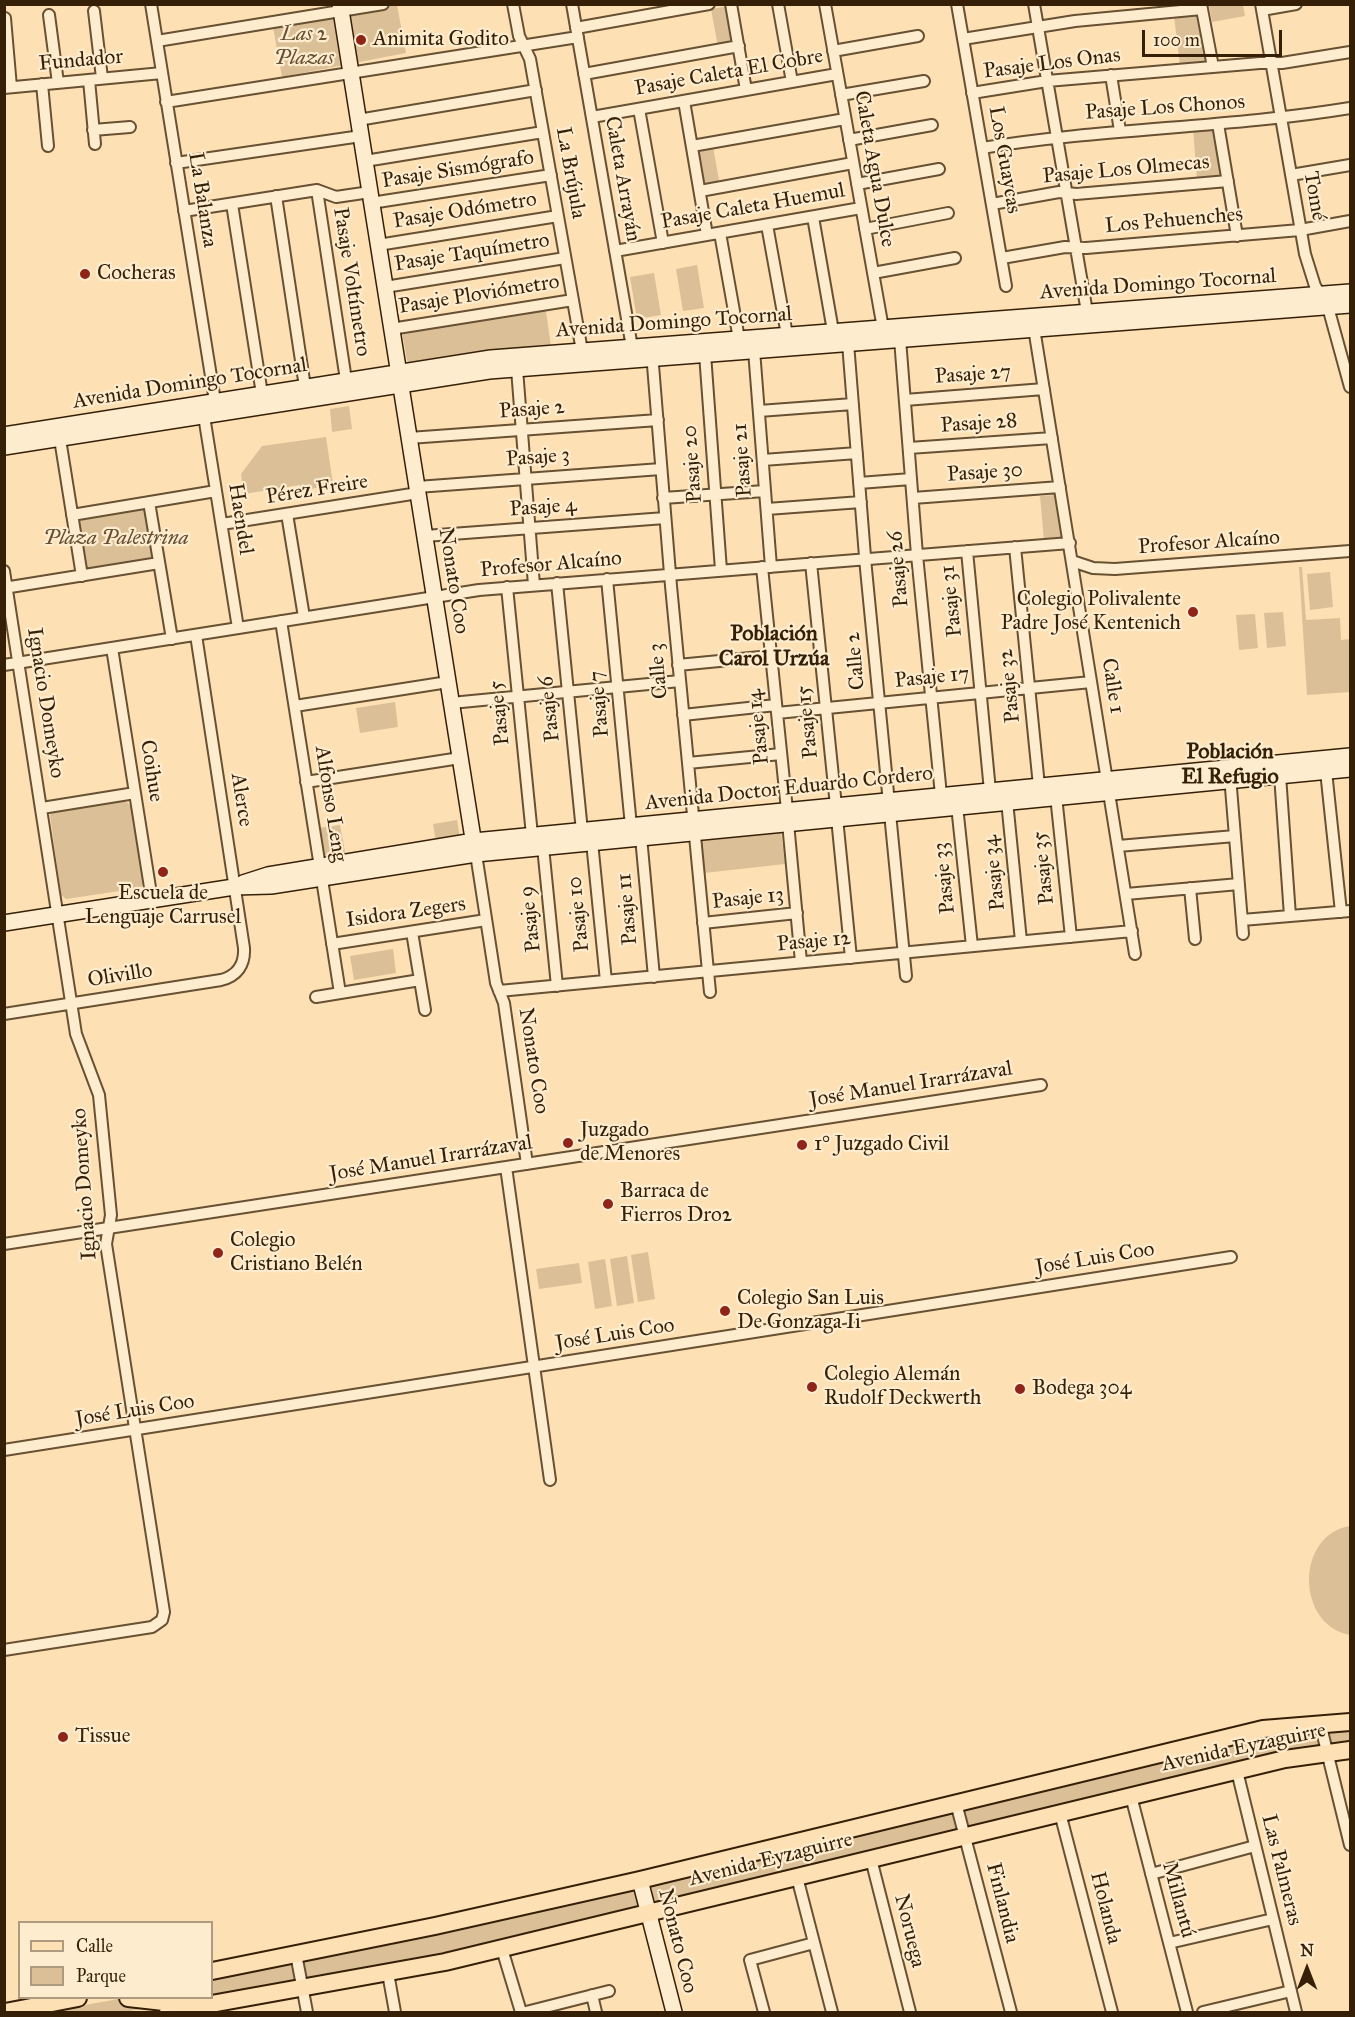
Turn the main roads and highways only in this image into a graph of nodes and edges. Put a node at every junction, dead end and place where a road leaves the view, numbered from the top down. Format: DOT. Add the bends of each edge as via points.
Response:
graph roads {
  1 [pos="340,8"];
  2 [pos="1350,292"];
  3 [pos="1323,300"];
  4 [pos="1350,305"];
  5 [pos="1033,322"];
  6 [pos="889,335"];
  7 [pos="652,352"];
  8 [pos="633,353"];
  9 [pos="399,378"];
  10 [pos="4,435"];
  11 [pos="4,447"];
  12 [pos="1350,756"];
  13 [pos="1350,769"];
  14 [pos="1230,773"];
  15 [pos="1108,785"];
  16 [pos="889,806"];
  17 [pos="636,832"];
  18 [pos="475,847"];
  19 [pos="4,923"];
  20 [pos="1350,1722"];
  21 [pos="1350,1750"];
  22 [pos="640,1880"];
  23 [pos="648,1913"];
  24 [pos="213,1971"];
  25 [pos="137,1999"];
  26 [pos="71,2003"];
  27 [pos="221,2008"];
  28 [pos="5,2013"];
  29 [pos="674,2013"];
  1 -- 9 [label="main road, Nonato Coo"];
  2 -- 3 [label="main road, Avenida Domingo Tocornal"];
  3 -- 4 [label="main road, Avenida Domingo Tocornal"];
  3 -- 5 [label="main road, Avenida Domingo Tocornal"];
  3 -- 5 [label="main road, Avenida Domingo Tocornal" via="1087,312"];
  5 -- 6 [label="main road, Avenida Domingo Tocornal"];
  6 -- 7 [label="main road, Avenida Domingo Tocornal" via="848,343 705,354"];
  6 -- 7 [label="main road, Avenida Domingo Tocornal" via="833,331"];
  7 -- 8 [label="main road, Avenida Domingo Tocornal"];
  8 -- 9 [label="main road, Avenida Domingo Tocornal" via="517,369"];
  8 -- 9 [label="main road, Avenida Domingo Tocornal" via="582,351 491,358"];
  9 -- 10 [label="main road, Avenida Domingo Tocornal" via="346,380"];
  9 -- 11 [label="main road, Avenida Domingo Tocornal" via="204,416"];
  9 -- 18 [label="main road, Nonato Coo"];
  12 -- 14 [label="main road, Avenida Doctor Eduardo Cordero"];
  13 -- 14 [label="main road, Avenida Doctor Eduardo Cordero" via="1280,775"];
  14 -- 15 [label="main road, Avenida Doctor Eduardo Cordero"];
  15 -- 16 [label="main road, Avenida Doctor Eduardo Cordero" via="990,790"];
  15 -- 16 [label="main road, Avenida Doctor Eduardo Cordero" via="1056,796 957,806"];
  16 -- 17 [label="main road, Avenida Doctor Eduardo Cordero"];
  17 -- 18 [label="main road, Avenida Doctor Eduardo Cordero" via="543,847"];
  17 -- 18 [label="main road, Avenida Doctor Eduardo Cordero" via="532,835"];
  18 -- 19 [label="main road, Avenida Doctor Eduardo Cordero" via="321,872 262,887 234,887"];
  20 -- 22 [label="main road, Avenida Eyzaguirre" via="1263,1729"];
  21 -- 23 [label="main road, Avenida Eyzaguirre" via="1237,1771"];
  22 -- 23 [label="main road, Nonato Coo"];
  22 -- 24 [label="main road, Avenida Eyzaguirre"];
  23 -- 27 [label="main road, Avenida Eyzaguirre" via="502,1949"];
  23 -- 29 [label="main road, Nonato Coo"];
  25 -- 27 [label="main road, Avenida Eyzaguirre"];
  26 -- 28 [label="main road"];
}
